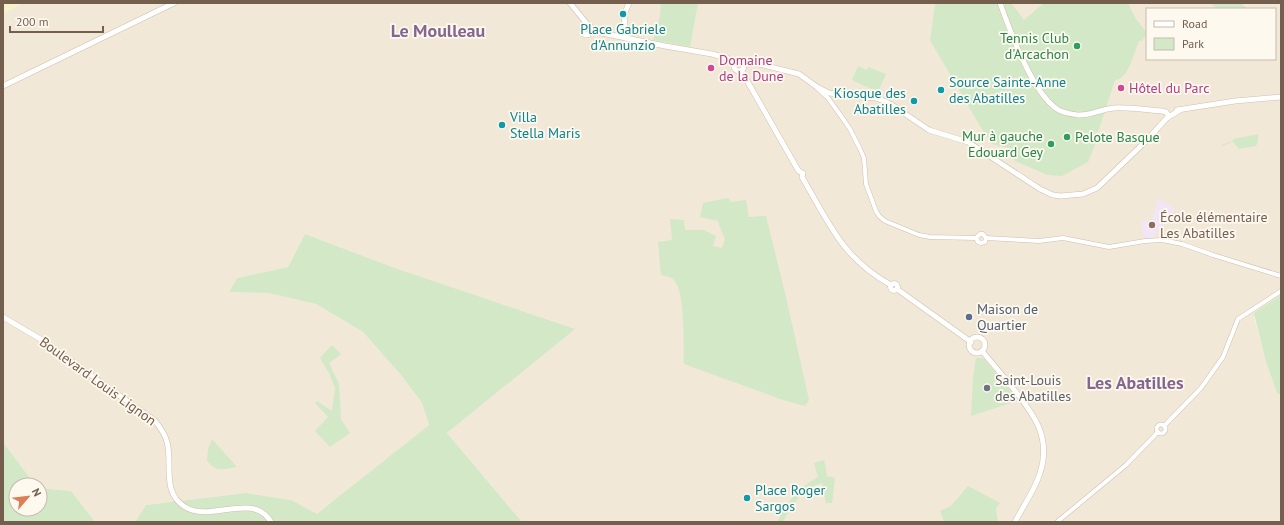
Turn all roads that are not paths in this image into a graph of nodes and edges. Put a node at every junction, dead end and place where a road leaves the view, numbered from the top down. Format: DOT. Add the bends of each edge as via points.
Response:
graph roads {
  1 [pos="174,3"];
  2 [pos="570,3"];
  3 [pos="628,3"];
  4 [pos="1000,3"];
  5 [pos="588,25"];
  6 [pos="592,31"];
  7 [pos="626,38"];
  8 [pos="734,63"];
  9 [pos="744,65"];
  10 [pos="741,70"];
  11 [pos="3,86"];
  12 [pos="829,96"];
  13 [pos="1281,97"];
  14 [pos="1168,115"];
  15 [pos="976,238"];
  16 [pos="986,238"];
  17 [pos="1281,276"];
  18 [pos="1281,291"];
  19 [pos="3,317"];
  20 [pos="971,342"];
  21 [pos="982,351"];
  22 [pos="271,522"];
  23 [pos="1015,522"];
  24 [pos="1057,522"];
  1 -- 11 [label="main road"];
  2 -- 5 [label="main road"];
  3 -- 7 [label="main road" via="624,15"];
  4 -- 14 [label="main road" via="1022,58 1038,87 1057,109 1078,115 1112,108 1162,111"];
  5 -- 6 [label="main road"];
  5 -- 6 [label="main road" via="582,28 583,32 588,35"];
  6 -- 7 [label="main road"];
  7 -- 8 [label="main road" via="712,54"];
  8 -- 9 [label="main road" via="740,61"];
  8 -- 10 [label="main road" via="735,69"];
  9 -- 10 [label="main road"];
  9 -- 12 [label="main road" via="755,63 799,74"];
  10 -- 20 [label="main road" via="842,245 858,262 891,285 892,290 897,289"];
  12 -- 14 [label="main road" via="876,98 892,105 929,130 968,142 1048,193 1061,196 1083,194 1097,188 1144,143"];
  12 -- 15 [label="street" via="860,149 864,158 866,184 876,211 885,221 919,235"];
  13 -- 14 [label="main road" via="1175,110"];
  15 -- 16 [label="street" via="982,234"];
  15 -- 16 [label="street" via="981,244"];
  16 -- 17 [label="street" via="1039,241 1062,238 1109,246 1162,240"];
  18 -- 24 [label="street" via="1238,319 1223,357 1201,388 1164,426 1164,433 1158,432 1126,465"];
  19 -- 22 [label="main road, Boulevard Louis Lignon" via="42,340 155,421 168,443 170,489 182,505 200,512 252,508 264,514"];
  20 -- 21 [label="main road" via="972,352"];
  20 -- 21 [label="main road" via="976,338 983,340 985,345"];
  21 -- 23 [label="main road" via="1031,411 1043,439 1040,474"];
}
